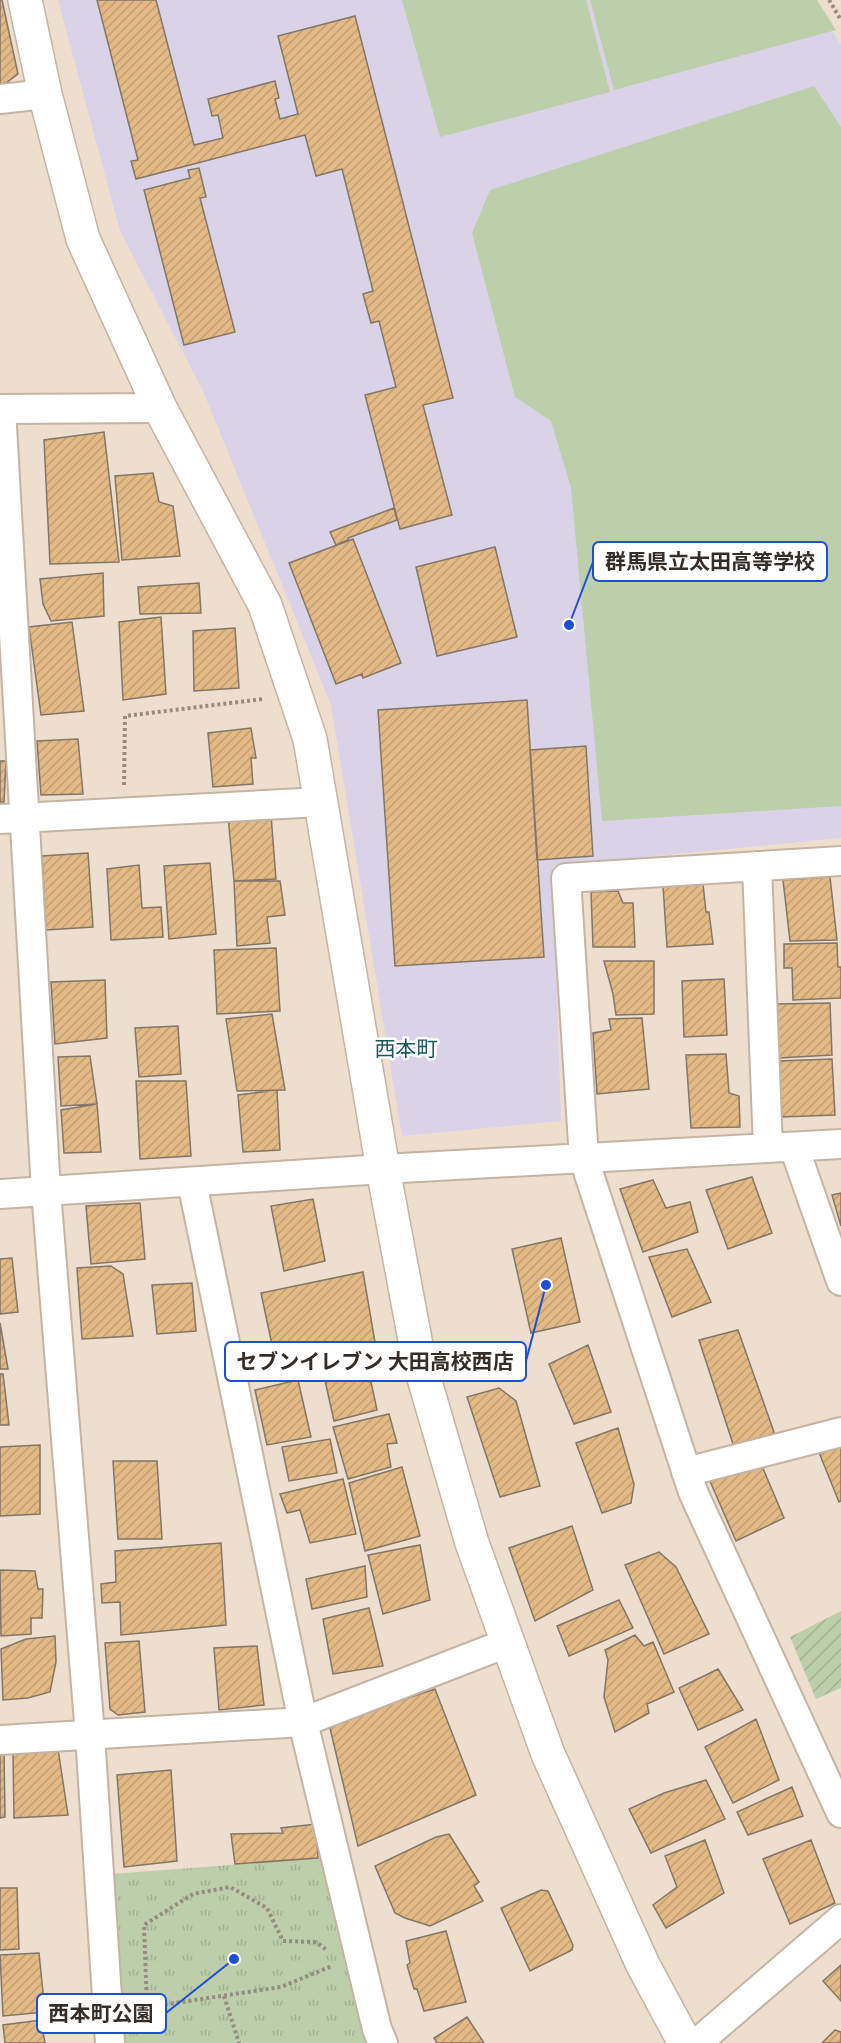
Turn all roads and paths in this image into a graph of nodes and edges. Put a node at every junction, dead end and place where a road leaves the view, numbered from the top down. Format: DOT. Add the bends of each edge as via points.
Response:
graph roads {
  1 [pos="25,0"];
  2 [pos="829,0"];
  3 [pos="841,20"];
  4 [pos="45,94"];
  5 [pos="0,99"];
  6 [pos="160,408"];
  7 [pos="0,409"];
  8 [pos="295,695"];
  9 [pos="321,802"];
  10 [pos="123,812"];
  11 [pos="12,819"];
  12 [pos="841,861"];
  13 [pos="757,866"];
  14 [pos="841,1144"];
  15 [pos="781,1148"];
  16 [pos="584,1159"];
  17 [pos="383,1169"];
  18 [pos="192,1182"];
  19 [pos="46,1191"];
  20 [pos="0,1194"];
  21 [pos="841,1281"];
  22 [pos="841,1432"];
  23 [pos="687,1472"];
  24 [pos="507,1643"];
  25 [pos="303,1722"];
  26 [pos="90,1735"];
  27 [pos="0,1740"];
  28 [pos="841,1813"];
  29 [pos="841,1919"];
  30 [pos="351,1958"];
  31 [pos="224,1996"];
  32 [pos="147,2008"];
  33 [pos="126,2011"];
  34 [pos="110,2043"];
  35 [pos="239,2043"];
  36 [pos="383,2043"];
  37 [pos="685,2043"];
  38 [pos="697,2043"];
  1 -- 4 [label="street"];
  2 -- 3 [label="path"];
  4 -- 5 [label="street"];
  4 -- 6 [label="street" via="83,239"];
  6 -- 7 [label="street"];
  6 -- 8 [label="street" via="266,605"];
  7 -- 11 [label="street"];
  8 -- 9 [label="street" via="310,739"];
  8 -- 10 [label="path" via="125,716"];
  9 -- 10 [label="street"];
  9 -- 17 [label="street"];
  10 -- 11 [label="street"];
  11 -- 19 [label="street"];
  12 -- 13 [label="street"];
  13 -- 15 [label="street"];
  13 -- 16 [label="street" via="566,878"];
  14 -- 15 [label="street"];
  15 -- 16 [label="street"];
  15 -- 21 [label="street"];
  16 -- 17 [label="street"];
  16 -- 23 [label="street"];
  17 -- 18 [label="street"];
  17 -- 24 [label="street" via="419,1361 472,1543"];
  18 -- 19 [label="street"];
  18 -- 25 [label="street"];
  19 -- 20 [label="street"];
  19 -- 26 [label="street"];
  22 -- 23 [label="street"];
  23 -- 28 [label="street"];
  24 -- 25 [label="street"];
  24 -- 37 [label="street" via="548,1754 592,1853"];
  25 -- 26 [label="street"];
  25 -- 30 [label="street"];
  26 -- 27 [label="street"];
  26 -- 34 [label="street"];
  29 -- 38 [label="street"];
  30 -- 31 [label="path" via="281,1987"];
  30 -- 32 [label="path" via="316,1942 283,1941 267,1908 230,1887 193,1894 144,1925"];
  30 -- 36 [label="street"];
  31 -- 32 [label="path"];
  31 -- 35 [label="path"];
  32 -- 33 [label="path"];
}
